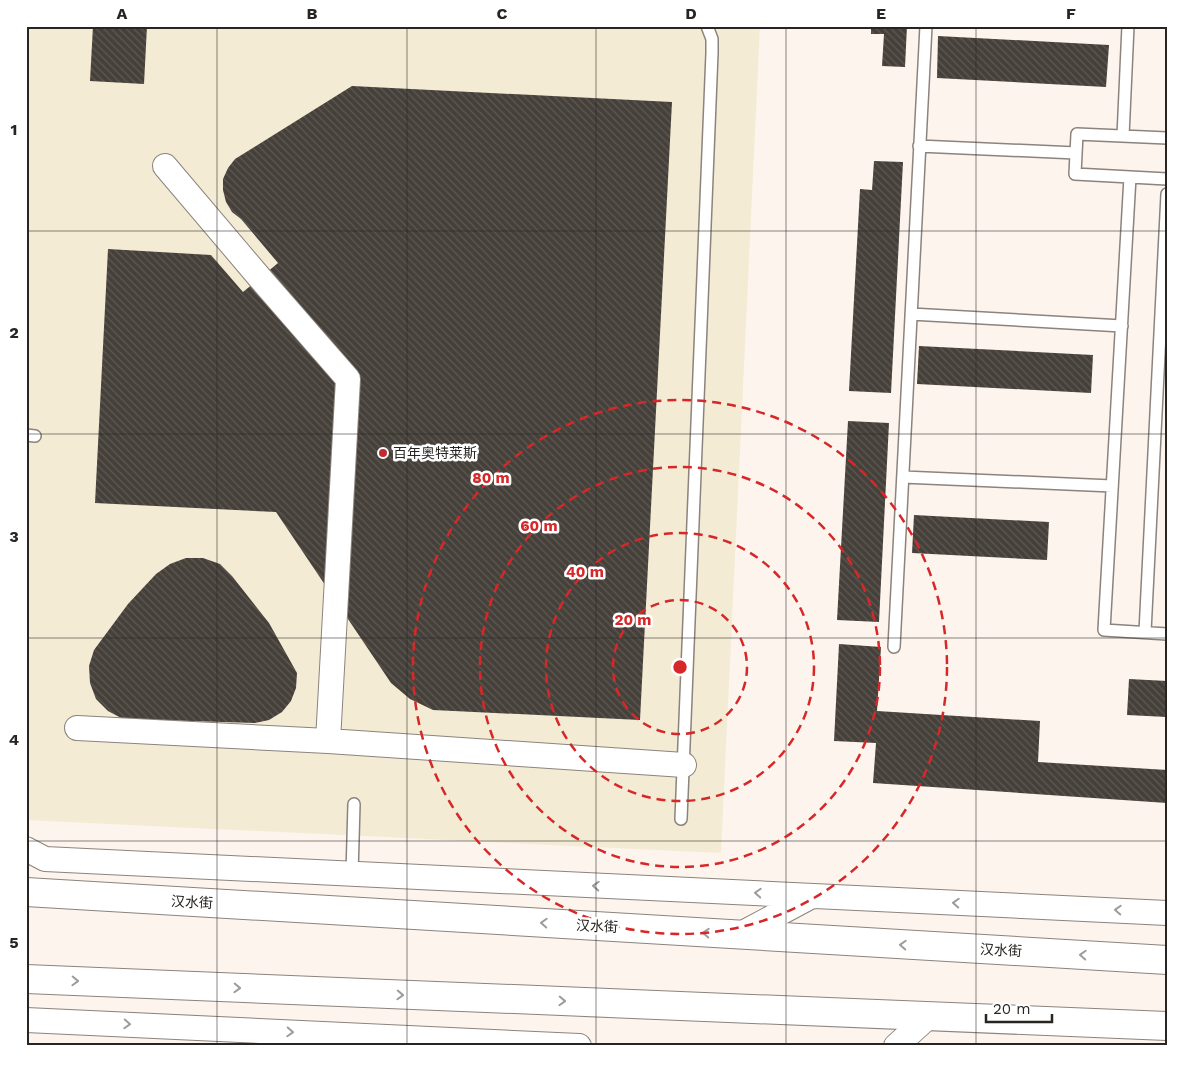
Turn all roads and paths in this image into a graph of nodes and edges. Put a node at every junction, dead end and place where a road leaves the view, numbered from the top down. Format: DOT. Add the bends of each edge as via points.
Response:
graph roads {
  1 [pos="707,26"];
  2 [pos="926,26"];
  3 [pos="1128,26"];
  4 [pos="1123,136"];
  5 [pos="1167,138"];
  6 [pos="919,146"];
  7 [pos="1076,153"];
  8 [pos="165,166"];
  9 [pos="1130,177"];
  10 [pos="1167,179"];
  11 [pos="1167,194"];
  12 [pos="911,314"];
  13 [pos="1122,326"];
  14 [pos="1154,440"];
  15 [pos="1167,440"];
  16 [pos="903,477"];
  17 [pos="1112,486"];
  18 [pos="1145,632"];
  19 [pos="1167,634"];
  20 [pos="894,647"];
  21 [pos="77,728"];
  22 [pos="328,741"];
  23 [pos="684,765"];
  24 [pos="354,804"];
  25 [pos="681,819"];
  26 [pos="26,849"];
  27 [pos="352,874"];
  28 [pos="26,892"];
  29 [pos="812,896"];
  30 [pos="1167,913"];
  31 [pos="739,935"];
  32 [pos="1167,960"];
  33 [pos="26,979"];
  34 [pos="929,1016"];
  35 [pos="26,1020"];
  36 [pos="1167,1026"];
  37 [pos="579,1046"];
  38 [pos="896,1046"];
  1 -- 23 [label="lane" via="712,39 712,53"];
  2 -- 6 [label="lane"];
  3 -- 4 [label="lane"];
  4 -- 5 [label="lane"];
  4 -- 7 [label="lane" via="1077,134"];
  6 -- 7 [label="lane"];
  6 -- 12 [label="lane"];
  7 -- 9 [label="lane" via="1075,174"];
  8 -- 22 [label="street" via="348,379"];
  9 -- 10 [label="lane"];
  9 -- 13 [label="lane"];
  11 -- 14 [label="lane"];
  12 -- 13 [label="lane"];
  12 -- 16 [label="lane"];
  13 -- 17 [label="lane"];
  14 -- 15 [label="lane"];
  14 -- 18 [label="lane"];
  16 -- 17 [label="lane"];
  16 -- 20 [label="lane"];
  17 -- 18 [label="lane" via="1104,630"];
  18 -- 19 [label="lane"];
  21 -- 22 [label="street"];
  22 -- 23 [label="street"];
  23 -- 25 [label="lane"];
  24 -- 27 [label="lane"];
  26 -- 27 [label="street" via="46,859"];
  29 -- 27 [label="street, one-way"];
  31 -- 28 [label="main road, 汉水街, one-way"];
  30 -- 29 [label="street, one-way"];
  29 -- 31 [label="street"];
  32 -- 31 [label="main road, 汉水街, one-way"];
  33 -- 34 [label="main road, one-way"];
  34 -- 36 [label="main road"];
  34 -- 38 [label="street"];
  35 -- 37 [label="street, one-way"];
}
